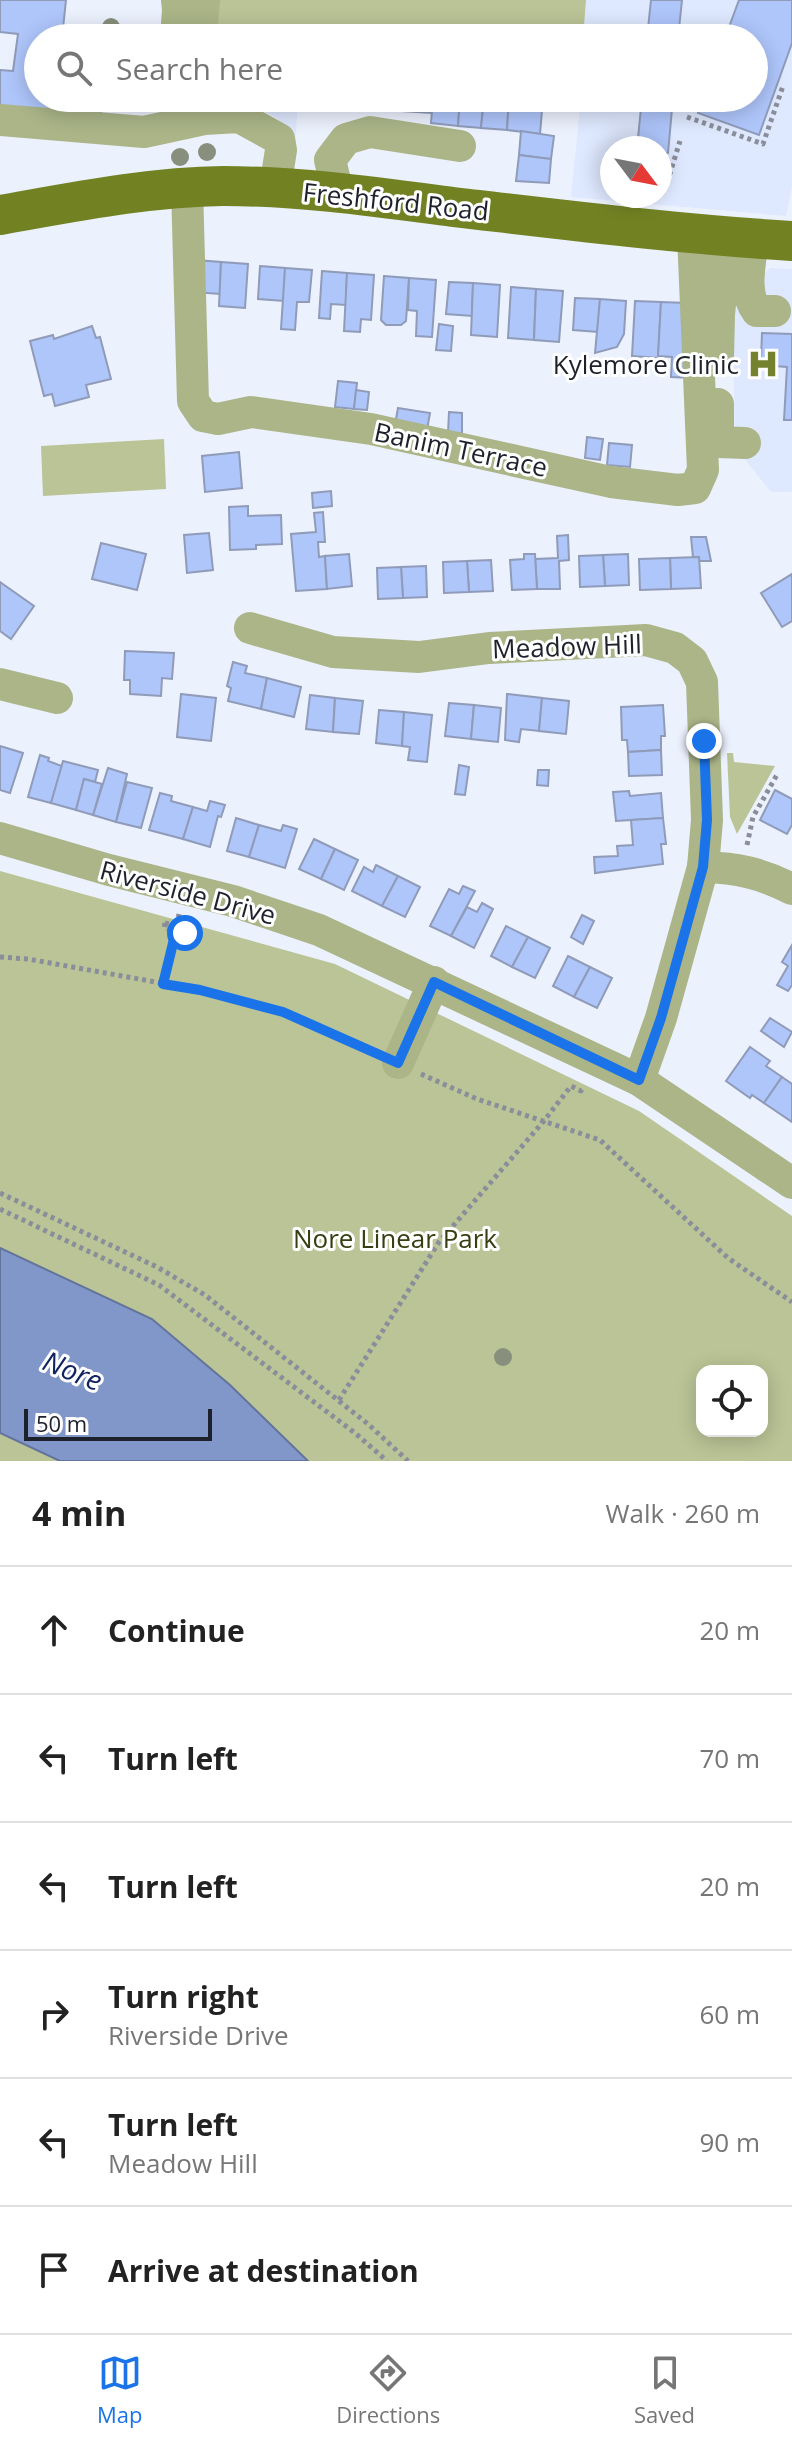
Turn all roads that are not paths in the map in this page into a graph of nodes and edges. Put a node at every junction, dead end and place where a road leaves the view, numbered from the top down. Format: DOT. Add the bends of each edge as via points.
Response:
graph roads {
  1 [pos="177,0"];
  2 [pos="204,0"];
  3 [pos="184,24"];
  4 [pos="194,24"];
  5 [pos="189,112"];
  6 [pos="216,112"];
  7 [pos="86,113"];
  8 [pos="0,120"];
  9 [pos="460,146"];
  10 [pos="187,188"];
  11 [pos="275,188"];
  12 [pos="338,193"];
  13 [pos="0,215"];
  14 [pos="724,237"];
  15 [pos="792,241"];
  16 [pos="775,311"];
  17 [pos="745,443"];
  18 [pos="250,628"];
  19 [pos="0,684"];
  20 [pos="57,698"];
  21 [pos="0,838"];
  22 [pos="703,867"];
  23 [pos="792,889"];
  24 [pos="434,982"];
  25 [pos="398,1063"];
  26 [pos="639,1080"];
  27 [pos="792,1183"];
  1 -- 3 [label="street"];
  2 -- 4 [label="street"];
  5 -- 7 [label="street" via="144,132"];
  6 -- 11 [label="street" via="239,117 279,139"];
  7 -- 8 [label="street"];
  9 -- 12 [label="street" via="370,132 346,139 330,160"];
  10 -- 11 [label="main road, Freshford Road"];
  10 -- 13 [label="main road, Freshford Road"];
  10 -- 14 [label="street, Banim Terrace" via="193,401 203,416 218,419 251,412 371,429 611,482 678,490 695,488 703,470"];
  11 -- 12 [label="main road, Freshford Road"];
  12 -- 14 [label="main road, Freshford Road"];
  14 -- 15 [label="main road, Freshford Road"];
  14 -- 16 [label="street" via="757,311"];
  14 -- 17 [label="street" via="718,442"];
  18 -- 22 [label="street, Meadow Hill" via="333,652 419,657 646,640 675,648 692,661 702,682 707,820"];
  19 -- 20 [label="street"];
  21 -- 24 [label="street, Riverside Drive" via="233,901 319,930"];
  22 -- 23 [label="street" via="738,868"];
  22 -- 26 [label="street, Meadow Hill"];
  24 -- 25 [label="street"];
  24 -- 26 [label="street, Riverside Drive"];
  26 -- 27 [label="street, Riverside Drive"];
}
